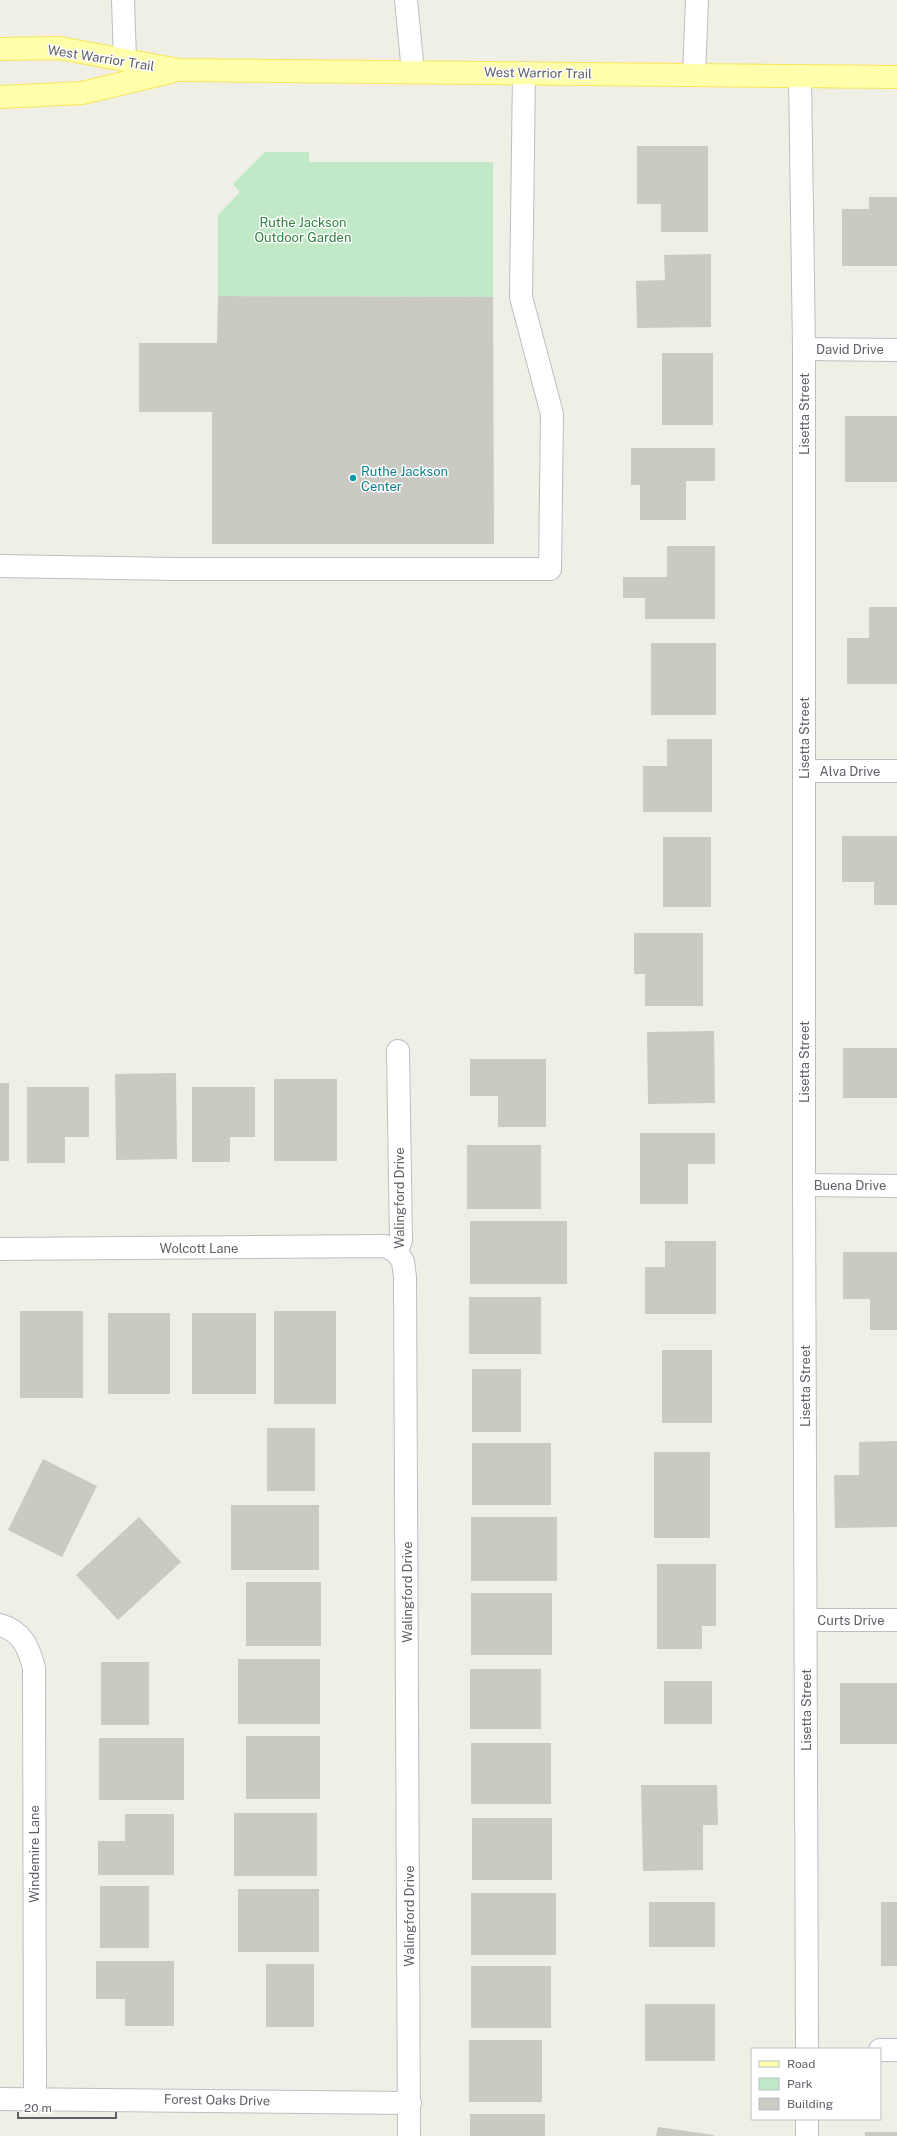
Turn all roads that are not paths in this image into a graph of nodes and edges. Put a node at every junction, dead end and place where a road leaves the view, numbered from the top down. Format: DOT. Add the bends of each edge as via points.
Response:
graph roads {
  1 [pos="123,0"];
  2 [pos="406,0"];
  3 [pos="696,0"];
  4 [pos="0,48"];
  5 [pos="125,60"];
  6 [pos="179,70"];
  7 [pos="413,72"];
  8 [pos="524,73"];
  9 [pos="694,75"];
  10 [pos="800,76"];
  11 [pos="897,77"];
  12 [pos="0,97"];
  13 [pos="804,349"];
  14 [pos="897,350"];
  15 [pos="0,566"];
  16 [pos="804,770"];
  17 [pos="897,771"];
  18 [pos="398,1051"];
  19 [pos="804,1185"];
  20 [pos="897,1186"];
  21 [pos="0,1249"];
  22 [pos="397,1252"];
  23 [pos="806,1620"];
  24 [pos="897,1620"];
  25 [pos="0,1626"];
  26 [pos="807,2048"];
  27 [pos="881,2050"];
  28 [pos="897,2050"];
  29 [pos="35,2098"];
  30 [pos="0,2099"];
  31 [pos="410,2103"];
  32 [pos="807,2120"];
  33 [pos="409,2136"];
  34 [pos="807,2136"];
  1 -- 5 [label="street"];
  2 -- 7 [label="street"];
  3 -- 9 [label="street"];
  4 -- 5 [label="main road, West Warrior Trail" via="59,48"];
  5 -- 6 [label="main road, West Warrior Trail"];
  6 -- 7 [label="main road, West Warrior Trail"];
  6 -- 12 [label="main road, West Warrior Trail" via="82,93"];
  7 -- 8 [label="main road, West Warrior Trail"];
  8 -- 9 [label="main road, West Warrior Trail"];
  8 -- 15 [label="street" via="521,297 552,414 550,569 175,569"];
  9 -- 10 [label="main road, West Warrior Trail"];
  10 -- 11 [label="main road, West Warrior Trail"];
  10 -- 13 [label="street, Lisetta Street"];
  13 -- 14 [label="street, David Drive"];
  13 -- 16 [label="street, Lisetta Street"];
  16 -- 17 [label="street, Alva Drive"];
  16 -- 19 [label="street, Lisetta Street"];
  18 -- 22 [label="street, Walingford Drive" via="401,1240"];
  19 -- 20 [label="street, Buena Drive"];
  19 -- 23 [label="street, Lisetta Street"];
  21 -- 22 [label="street, Wolcott Lane" via="385,1246"];
  22 -- 31 [label="street, Walingford Drive" via="403,1262 404,1277"];
  23 -- 24 [label="street, Curts Drive"];
  23 -- 26 [label="street, Lisetta Street"];
  25 -- 29 [label="street, Windemire Lane" via="18,1633 29,1648 34,1668"];
  27 -- 28 [label="street"];
  29 -- 30 [label="street, Forest Oaks Drive"];
  29 -- 31 [label="street, Forest Oaks Drive"];
  31 -- 33 [label="street, Walingford Drive"];
  32 -- 34 [label="street"];
}
